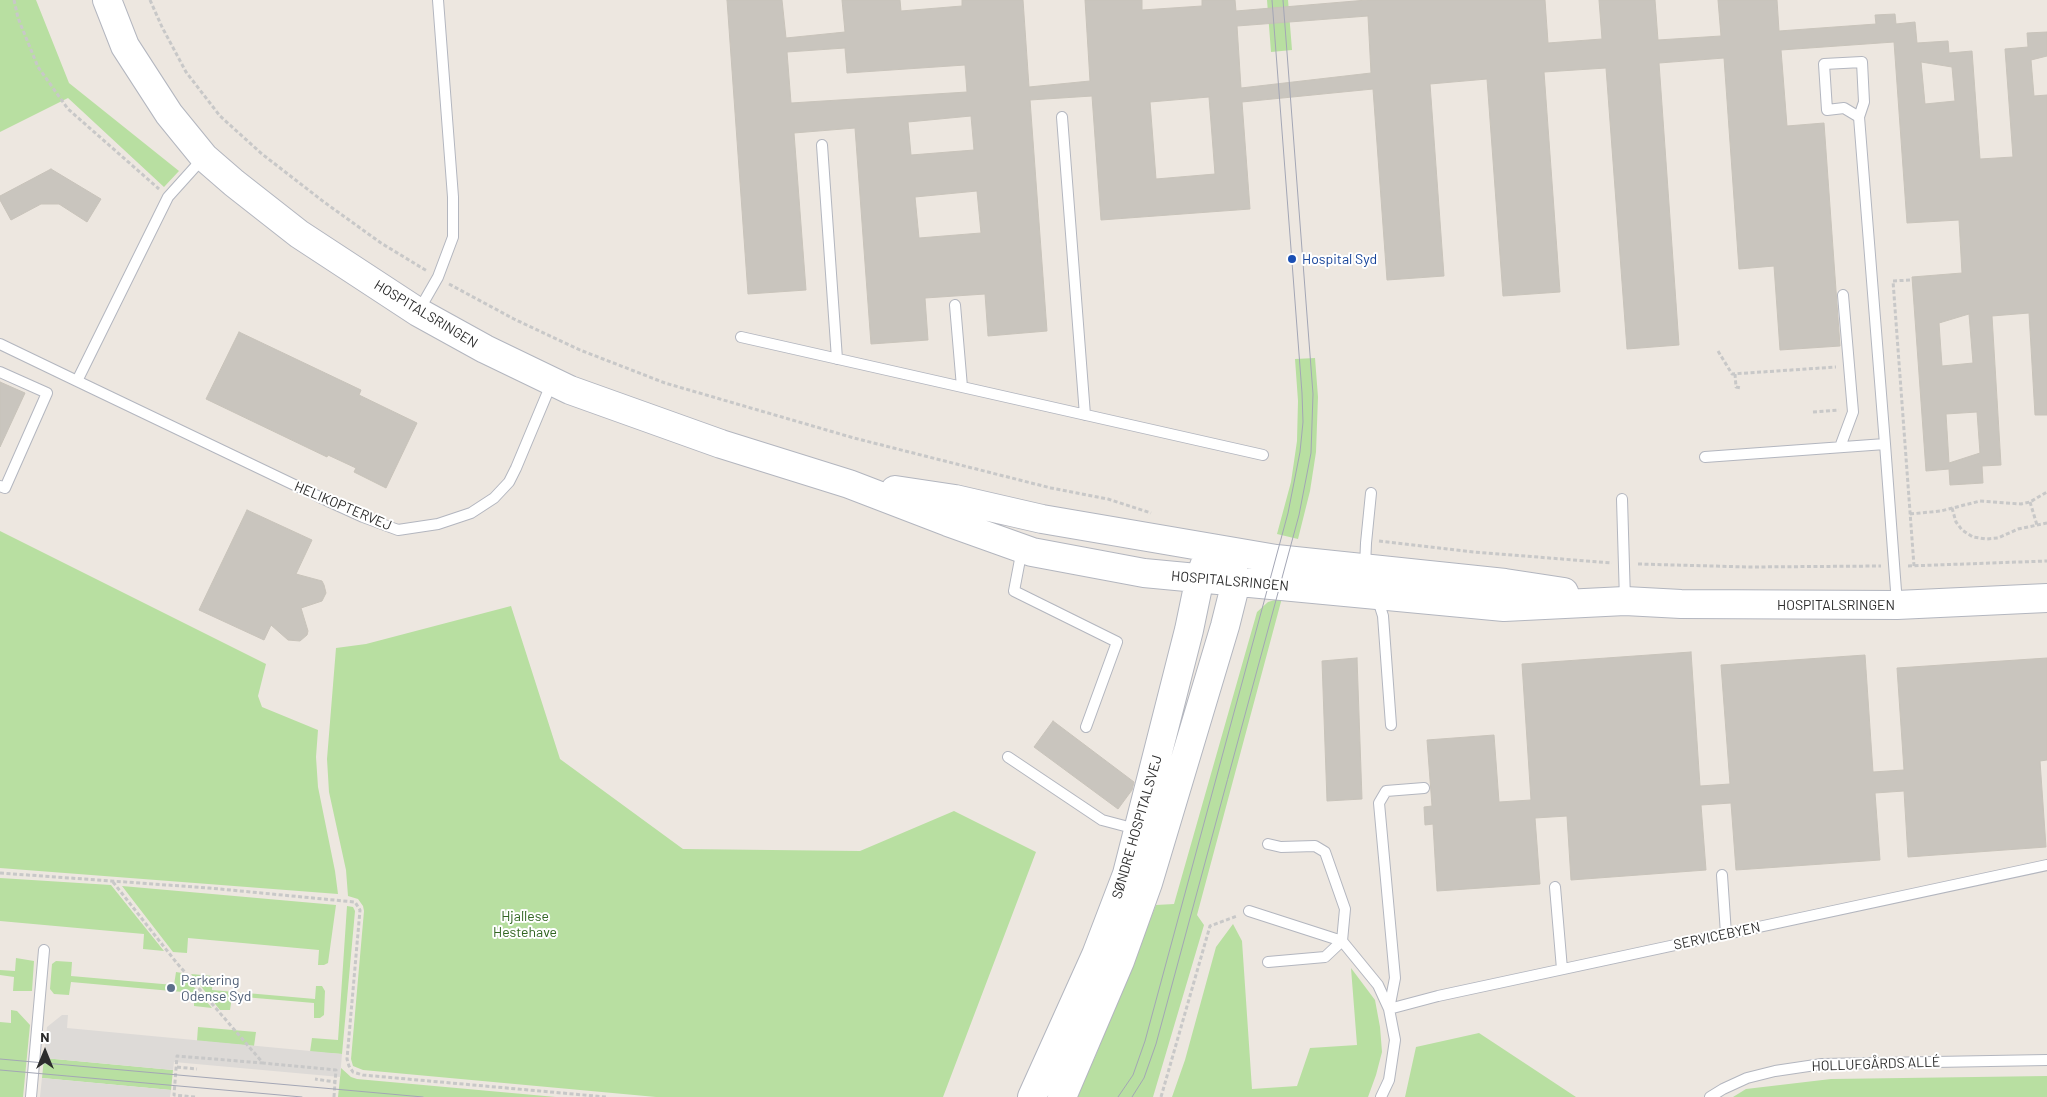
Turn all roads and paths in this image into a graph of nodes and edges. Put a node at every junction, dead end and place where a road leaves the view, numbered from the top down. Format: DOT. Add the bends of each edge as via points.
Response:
graph roads {
  1 [pos="14,0"];
  2 [pos="107,0"];
  3 [pos="150,0"];
  4 [pos="438,0"];
  5 [pos="1062,117"];
  6 [pos="1859,117"];
  7 [pos="822,145"];
  8 [pos="204,157"];
  9 [pos="168,197"];
  10 [pos="438,278"];
  11 [pos="1910,280"];
  12 [pos="1843,295"];
  13 [pos="955,305"];
  14 [pos="418,312"];
  15 [pos="741,337"];
  16 [pos="0,344"];
  17 [pos="1718,351"];
  18 [pos="837,359"];
  19 [pos="1810,368"];
  20 [pos="0,372"];
  21 [pos="1735,374"];
  22 [pos="1837,375"];
  23 [pos="1811,376"];
  24 [pos="77,381"];
  25 [pos="552,381"];
  26 [pos="962,387"];
  27 [pos="1741,388"];
  28 [pos="1839,401"];
  29 [pos="1901,405"];
  30 [pos="1882,406"];
  31 [pos="1853,409"];
  32 [pos="1840,410"];
  33 [pos="1813,412"];
  34 [pos="1084,415"];
  35 [pos="1885,444"];
  36 [pos="1840,447"];
  37 [pos="1263,455"];
  38 [pos="1705,456"];
  39 [pos="849,484"];
  40 [pos="0,486"];
  41 [pos="2047,492"];
  42 [pos="1371,493"];
  43 [pos="1622,499"];
  44 [pos="2030,502"];
  45 [pos="1952,508"];
  46 [pos="1910,514"];
  47 [pos="1156,515"];
  48 [pos="948,522"];
  49 [pos="2047,523"];
  50 [pos="2037,525"];
  51 [pos="1022,548"];
  52 [pos="1914,566"];
  53 [pos="1218,567"];
  54 [pos="1371,582"];
  55 [pos="1262,584"];
  56 [pos="2047,598"];
  57 [pos="1624,601"];
  58 [pos="1897,605"];
  59 [pos="1391,725"];
  60 [pos="1086,727"];
  61 [pos="1008,757"];
  62 [pos="1424,788"];
  63 [pos="1152,833"];
  64 [pos="1268,844"];
  65 [pos="2047,865"];
  66 [pos="0,873"];
  67 [pos="1722,875"];
  68 [pos="113,881"];
  69 [pos="1556,887"];
  70 [pos="1249,911"];
  71 [pos="1726,934"];
  72 [pos="1342,940"];
  73 [pos="44,950"];
  74 [pos="1268,962"];
  75 [pos="1562,969"];
  76 [pos="1389,1009"];
  77 [pos="2047,1060"];
  78 [pos="264,1063"];
  79 [pos="177,1067"];
  80 [pos="197,1069"];
  81 [pos="315,1079"];
  82 [pos="335,1082"];
  83 [pos="174,1096"];
  84 [pos="30,1097"];
  85 [pos="195,1097"];
  86 [pos="334,1097"];
  87 [pos="606,1097"];
  88 [pos="1032,1097"];
  89 [pos="1062,1097"];
  90 [pos="1160,1097"];
  91 [pos="1381,1097"];
  92 [pos="1710,1097"];
  1 -- 9 [label="path" via="38,68 68,109"];
  2 -- 8 [label="street, HOSPITALSRINGEN" via="125,46 169,114"];
  3 -- 10 [label="path" via="186,72 220,116 262,154 324,202"];
  4 -- 10 [label="lane" via="453,197 453,237"];
  5 -- 34 [label="lane"];
  6 -- 6 [label="lane" via="1864,102 1862,62 1824,64 1827,110 1844,108"];
  6 -- 30 [label="lane"];
  7 -- 18 [label="lane"];
  8 -- 9 [label="lane"];
  8 -- 14 [label="street, HOSPITALSRINGEN" via="299,234"];
  9 -- 24 [label="lane"];
  10 -- 14 [label="lane"];
  10 -- 47 [label="path" via="580,350 665,383 863,441 1108,499"];
  11 -- 29 [label="path" via="1893,282"];
  12 -- 31 [label="lane"];
  13 -- 26 [label="lane"];
  14 -- 25 [label="street, HOSPITALSRINGEN"];
  15 -- 18 [label="lane"];
  16 -- 24 [label="lane, HELIKOPTERVEJ"];
  17 -- 21 [label="path"];
  18 -- 26 [label="lane"];
  19 -- 21 [label="path"];
  19 -- 22 [label="path" via="1836,366"];
  19 -- 23 [label="path"];
  20 -- 40 [label="lane" via="47,393 5,488"];
  21 -- 27 [label="path" via="1736,387"];
  24 -- 25 [label="lane, HELIKOPTERVEJ" via="330,502 398,530 438,524 471,513 494,498 516,468"];
  25 -- 39 [label="street, HOSPITALSRINGEN" via="721,444"];
  26 -- 34 [label="lane"];
  28 -- 32 [label="path"];
  29 -- 30 [label="path"];
  29 -- 46 [label="path"];
  30 -- 35 [label="lane"];
  31 -- 32 [label="path"];
  31 -- 36 [label="lane"];
  32 -- 33 [label="path"];
  34 -- 37 [label="lane"];
  35 -- 36 [label="lane"];
  35 -- 58 [label="lane"];
  36 -- 38 [label="lane"];
  39 -- 48 [label="street, HOSPITALSRINGEN"];
  39 -- 53 [label="street, HOSPITALSRINGEN" via="955,499"];
  41 -- 44 [label="path"];
  42 -- 54 [label="lane" via="1366,542"];
  43 -- 57 [label="lane"];
  44 -- 45 [label="path" via="1980,501"];
  44 -- 50 [label="path"];
  45 -- 46 [label="path"];
  45 -- 50 [label="path" via="1956,522 1973,537 1998,538"];
  46 -- 52 [label="path"];
  48 -- 51 [label="street, HOSPITALSRINGEN"];
  48 -- 53 [label="street"];
  49 -- 50 [label="path"];
  51 -- 53 [label="street, HOSPITALSRINGEN" via="1144,573"];
  51 -- 60 [label="lane" via="1014,591 1118,642"];
  53 -- 54 [label="street" via="1241,566"];
  53 -- 55 [label="street, HOSPITALSRINGEN"];
  53 -- 63 [label="street, SØNDRE HOSPITALSVEJ" via="1189,630"];
  53 -- 63 [label="street, SØNDRE HOSPITALSVEJ" via="1225,626"];
  54 -- 55 [label="street, HOSPITALSRINGEN"];
  54 -- 57 [label="street, HOSPITALSRINGEN" via="1472,580"];
  54 -- 57 [label="street, HOSPITALSRINGEN" via="1504,606"];
  54 -- 59 [label="lane" via="1384,616"];
  55 -- 63 [label="street" via="1239,632 1211,717"];
  56 -- 58 [label="street, HOSPITALSRINGEN"];
  57 -- 58 [label="street, HOSPITALSRINGEN"];
  61 -- 63 [label="lane" via="1102,820"];
  62 -- 76 [label="lane" via="1386,791 1380,803 1395,978"];
  63 -- 88 [label="street, SØNDRE HOSPITALSVEJ" via="1127,874 1096,955"];
  63 -- 89 [label="street, SØNDRE HOSPITALSVEJ" via="1148,883 1120,961"];
  64 -- 72 [label="lane" via="1315,846 1325,852 1345,909"];
  65 -- 71 [label="lane, SERVICEBYEN"];
  66 -- 68 [label="path"];
  67 -- 71 [label="lane"];
  68 -- 78 [label="path" via="176,962"];
  68 -- 87 [label="path" via="357,903 360,910 347,1059 351,1070 356,1073"];
  69 -- 75 [label="lane"];
  70 -- 72 [label="lane"];
  70 -- 90 [label="path" via="1210,926"];
  71 -- 75 [label="lane, SERVICEBYEN"];
  72 -- 74 [label="lane" via="1325,957"];
  72 -- 76 [label="lane" via="1378,985"];
  73 -- 84 [label="lane"];
  75 -- 76 [label="lane, SERVICEBYEN"];
  76 -- 91 [label="lane" via="1395,1040 1389,1080"];
  77 -- 92 [label="lane, HOLLUFGÅRDS ALLÉ" via="1822,1064 1747,1078"];
  78 -- 79 [label="path" via="178,1056"];
  78 -- 82 [label="path" via="336,1070"];
  79 -- 80 [label="path"];
  79 -- 83 [label="path"];
  81 -- 82 [label="path"];
  82 -- 86 [label="path"];
  83 -- 85 [label="path"];
}
